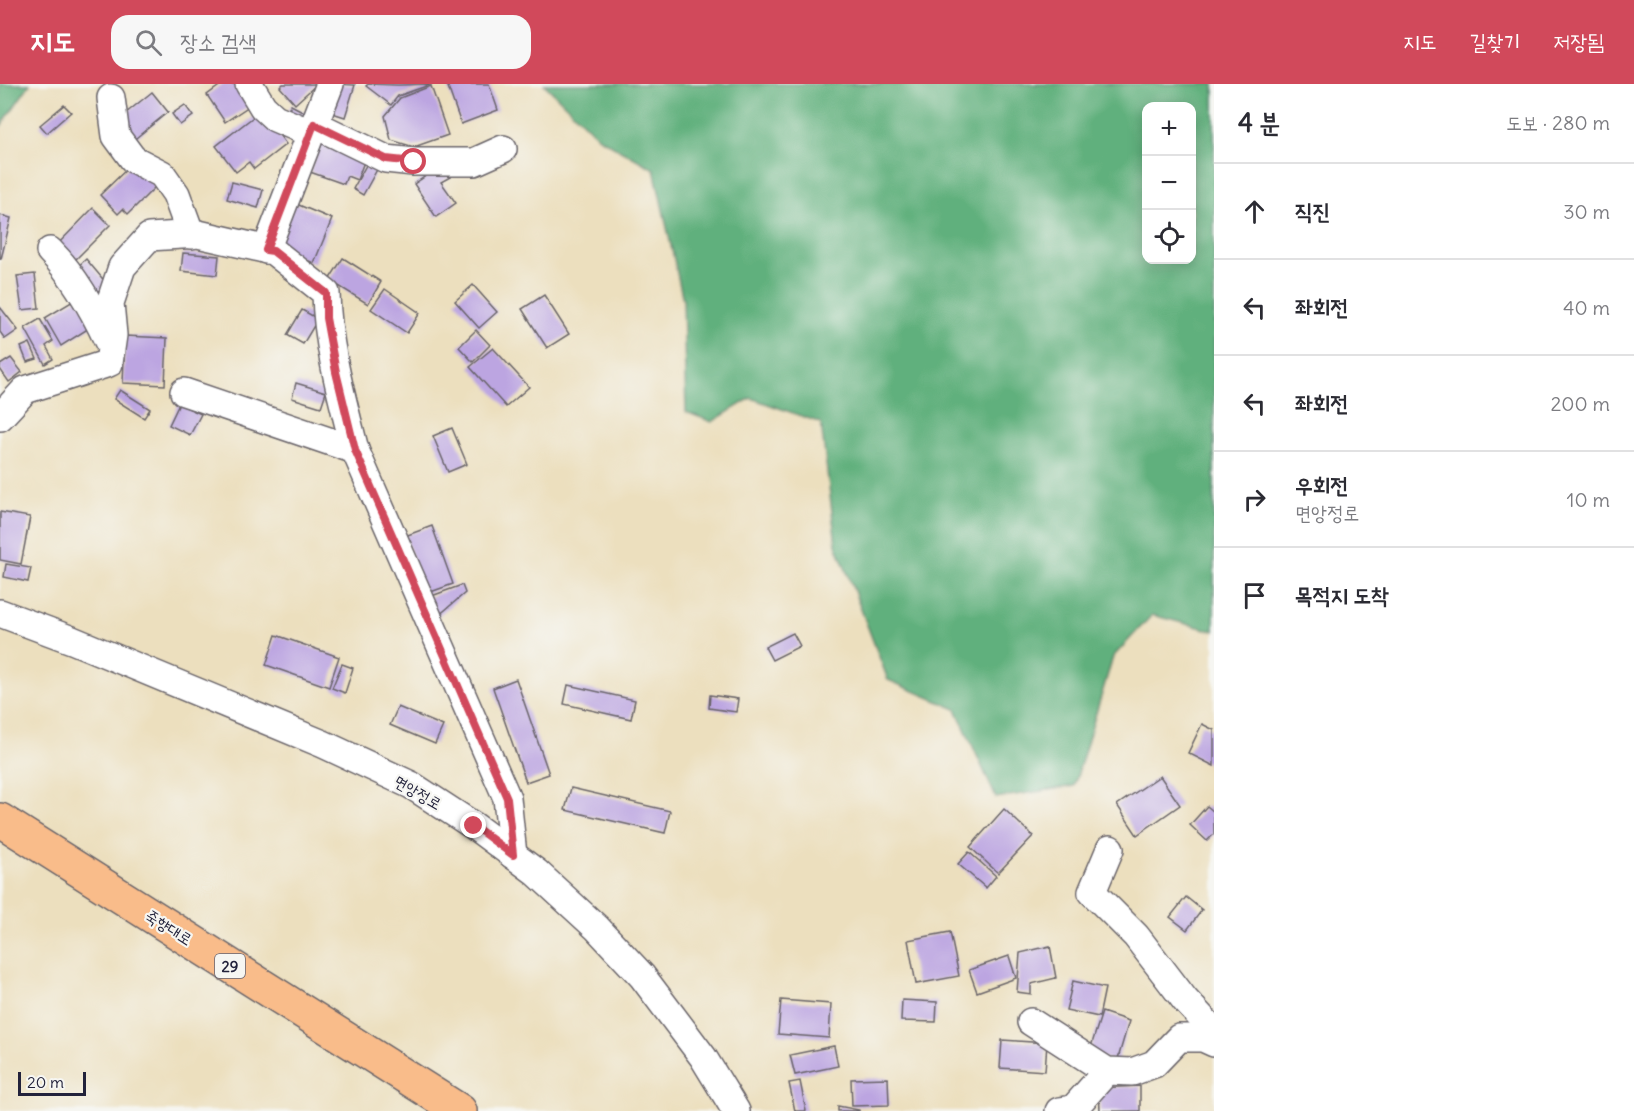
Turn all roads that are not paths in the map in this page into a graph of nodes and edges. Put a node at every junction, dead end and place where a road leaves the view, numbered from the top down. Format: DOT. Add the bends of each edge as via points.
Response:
graph roads {
  1 [pos="249,84"];
  2 [pos="330,84"];
  3 [pos="111,98"];
  4 [pos="312,129"];
  5 [pos="503,149"];
  6 [pos="191,235"];
  7 [pos="266,250"];
  8 [pos="50,251"];
  9 [pos="111,347"];
  10 [pos="184,392"];
  11 [pos="0,417"];
  12 [pos="355,450"];
  13 [pos="0,613"];
  14 [pos="0,820"];
  15 [pos="1110,849"];
  16 [pos="513,855"];
  17 [pos="1031,1022"];
  18 [pos="1214,1031"];
  19 [pos="1214,1043"];
  20 [pos="1107,1071"];
  21 [pos="460,1111"];
  22 [pos="736,1111"];
  23 [pos="1059,1111"];
  1 -- 4 [label="street" via="275,118"];
  2 -- 4 [label="street"];
  3 -- 6 [label="street" via="116,136 133,159 162,174 176,194"];
  4 -- 5 [label="street" via="386,159 414,162 474,162"];
  4 -- 7 [label="street"];
  6 -- 7 [label="street"];
  6 -- 9 [label="street" via="149,237 122,267 110,303"];
  7 -- 12 [label="street" via="273,251 326,293 326,318"];
  8 -- 9 [label="street" via="93,309"];
  9 -- 11 [label="street" via="109,363 24,390"];
  10 -- 12 [label="street"];
  12 -- 16 [label="street" via="507,798"];
  13 -- 16 [label="street, 면앙정로" via="323,744 402,781"];
  14 -- 21 [label="main road, 죽향대로 / 29"];
  15 -- 18 [label="street" via="1092,892 1136,936"];
  16 -- 22 [label="street, 면앙정로" via="597,928 642,976 703,1057"];
  17 -- 20 [label="street"];
  19 -- 20 [label="street" via="1203,1038 1179,1038 1154,1064 1132,1072"];
  20 -- 23 [label="street" via="1073,1109"];
}
